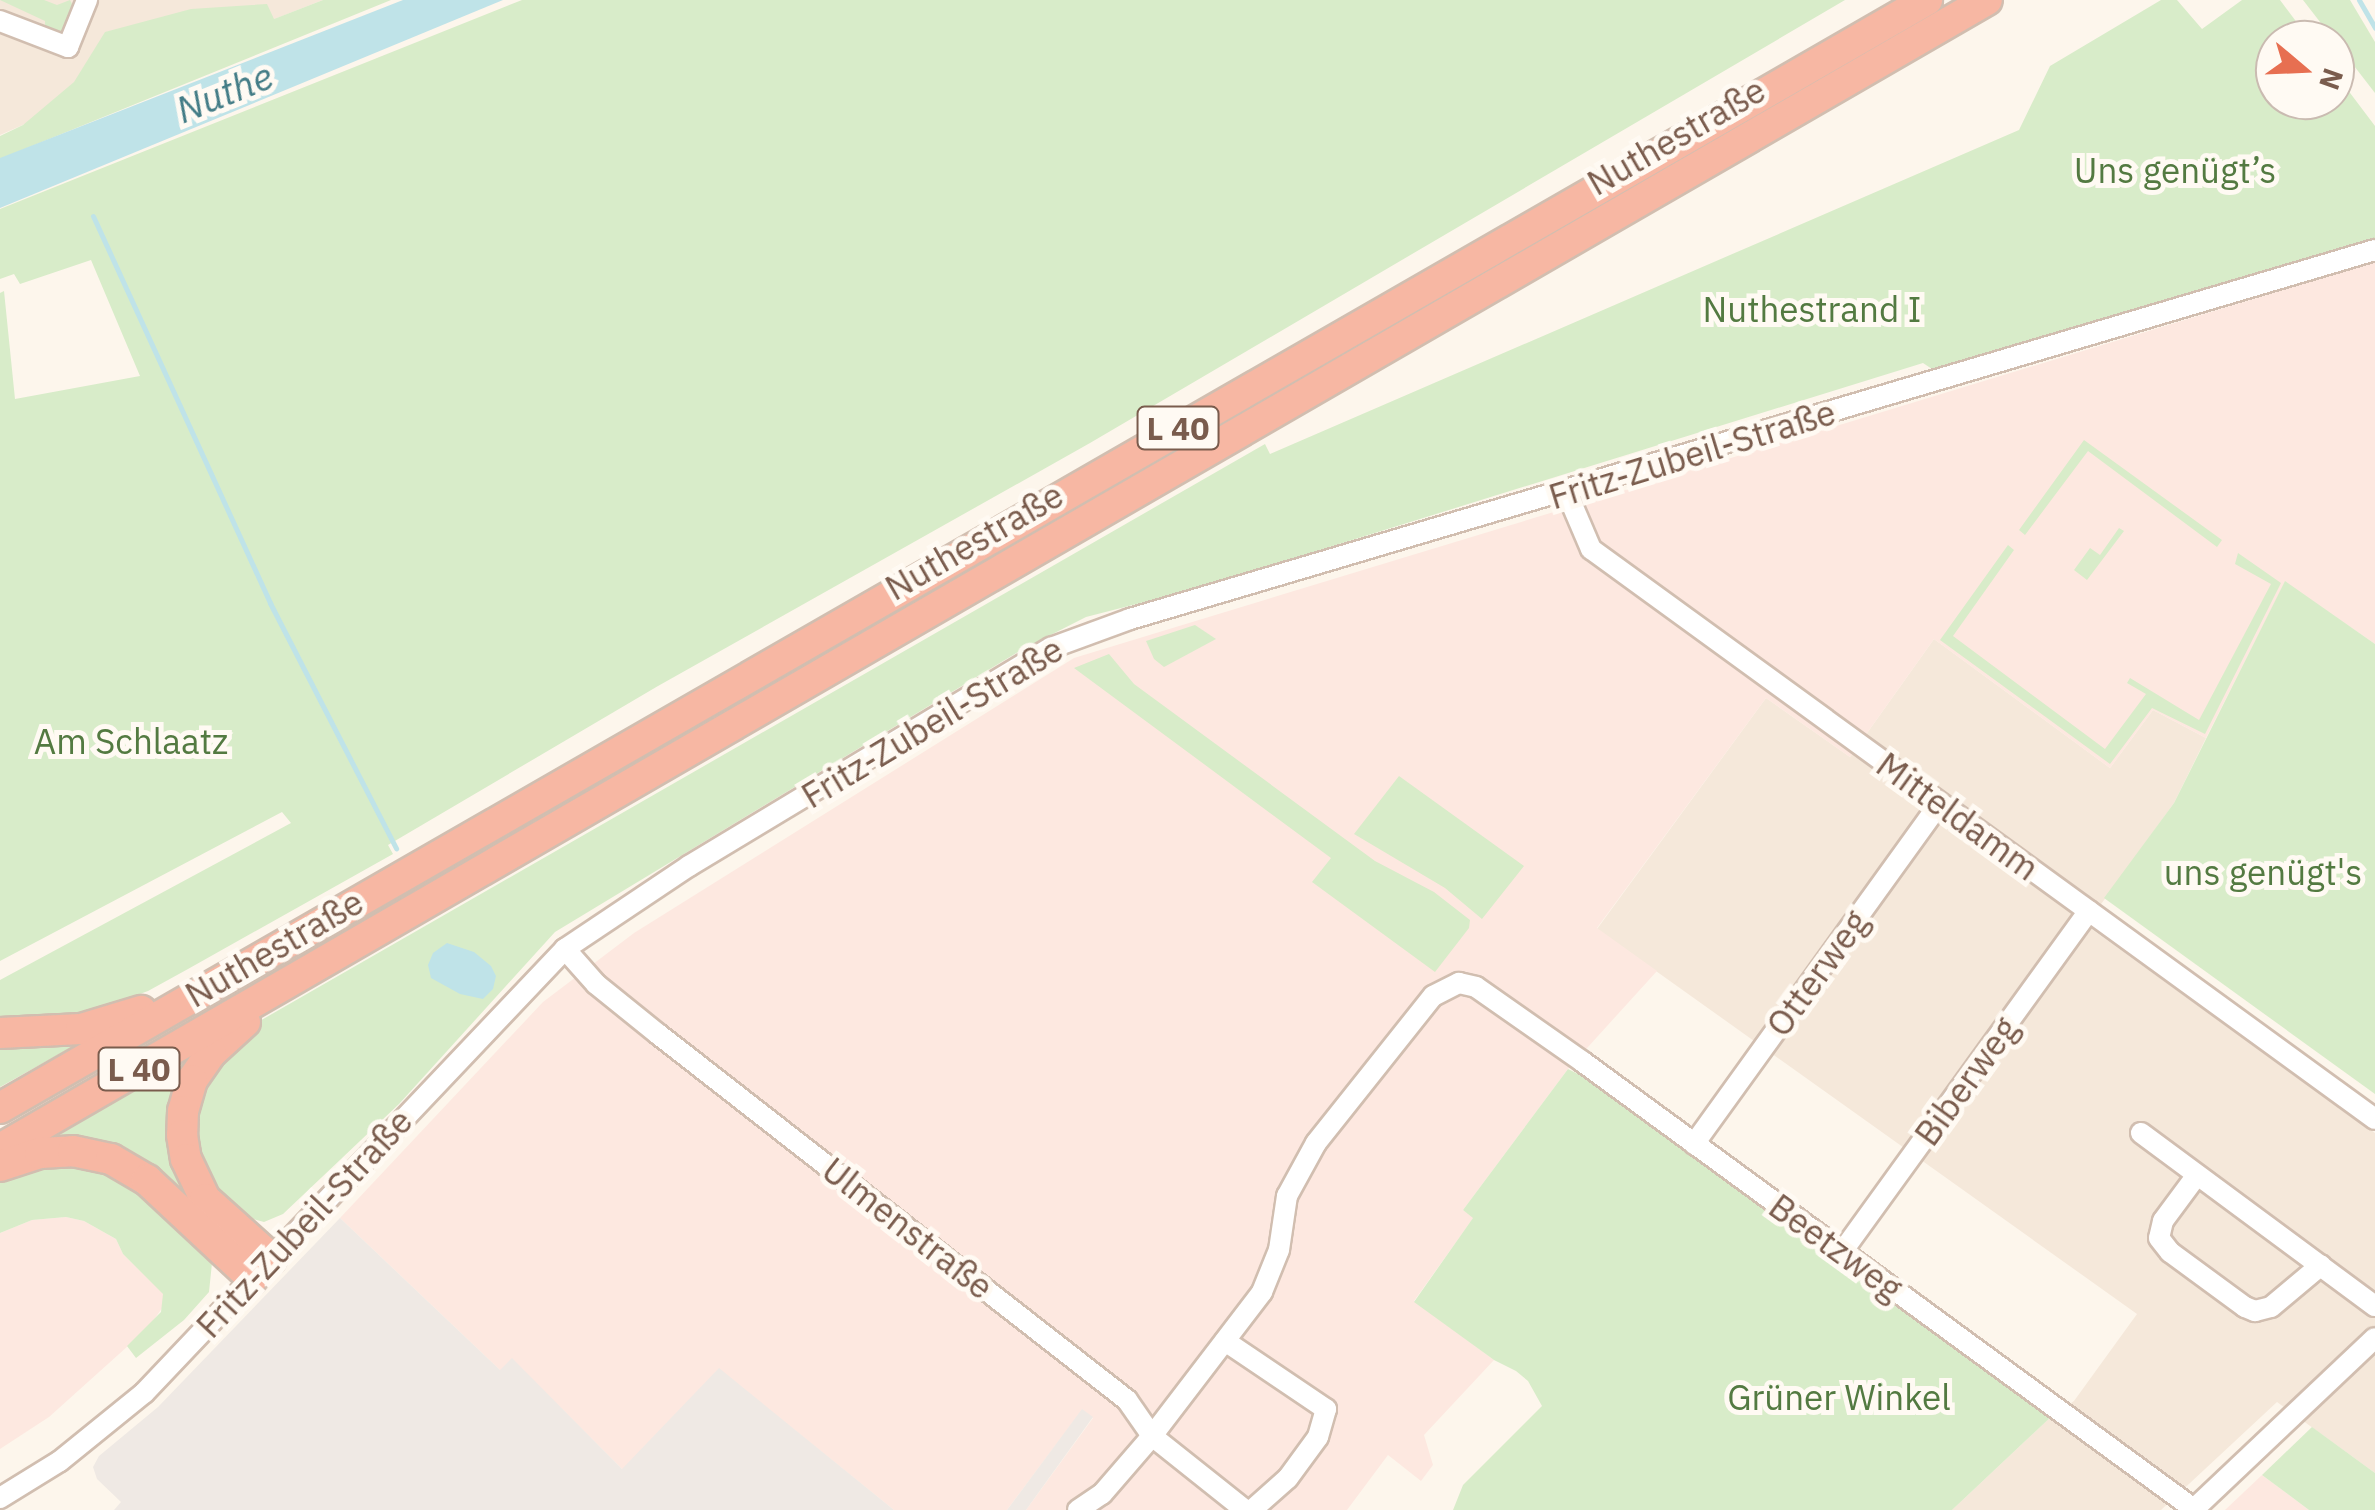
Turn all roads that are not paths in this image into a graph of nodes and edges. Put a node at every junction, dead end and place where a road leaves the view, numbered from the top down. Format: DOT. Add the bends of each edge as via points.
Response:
graph roads {
  1 [pos="86,0"];
  2 [pos="1926,0"];
  3 [pos="1986,0"];
  4 [pos="0,20"];
  5 [pos="2375,250"];
  6 [pos="1567,493"];
  7 [pos="1940,803"];
  8 [pos="2089,911"];
  9 [pos="565,950"];
  10 [pos="278,989"];
  11 [pos="196,992"];
  12 [pos="0,1033"];
  13 [pos="0,1108"];
  14 [pos="2375,1118"];
  15 [pos="2140,1133"];
  16 [pos="1694,1144"];
  17 [pos="0,1149"];
  18 [pos="0,1166"];
  19 [pos="2197,1176"];
  20 [pos="1842,1252"];
  21 [pos="2321,1265"];
  22 [pos="261,1268"];
  23 [pos="2375,1306"];
  24 [pos="2375,1338"];
  25 [pos="1225,1340"];
  26 [pos="1152,1436"];
  27 [pos="0,1498"];
  28 [pos="1078,1510"];
  29 [pos="1249,1510"];
  30 [pos="2194,1510"];
  1 -- 4 [label="street" via="68,47"];
  2 -- 11 [label="highway, Nuthestraße / L 40"];
  3 -- 10 [label="highway, Nuthestraße / L 40"];
  5 -- 6 [label="street, Fritz-Zubeil-Straße"];
  6 -- 7 [label="street, Mitteldamm" via="1591,549"];
  6 -- 9 [label="street, Fritz-Zubeil-Straße" via="1130,618 1050,648 689,866"];
  7 -- 8 [label="street, Mitteldamm"];
  7 -- 16 [label="street, Otterweg"];
  8 -- 14 [label="street, Mitteldamm"];
  8 -- 20 [label="street, Biberweg"];
  9 -- 22 [label="street, Fritz-Zubeil-Straße"];
  9 -- 26 [label="street, Ulmenstraße" via="658,1034 1127,1400"];
  10 -- 17 [label="highway, Nuthestraße / L 40"];
  10 -- 22 [label="highway" via="211,1053 192,1080 183,1111 184,1147 195,1182"];
  11 -- 12 [label="highway" via="82,1030"];
  11 -- 13 [label="highway, Nuthestraße / L 40"];
  15 -- 19 [label="street"];
  16 -- 20 [label="street, Beetzweg"];
  16 -- 25 [label="street, Beetzweg" via="1476,988 1459,983 1438,991 1316,1143 1287,1196 1272,1271"];
  18 -- 22 [label="highway" via="40,1153 111,1159"];
  19 -- 21 [label="street"];
  19 -- 21 [label="street" via="2159,1238 2245,1307 2264,1310"];
  20 -- 30 [label="street, Beetzweg"];
  21 -- 23 [label="street"];
  22 -- 27 [label="street, Fritz-Zubeil-Straße" via="144,1393 60,1461"];
  24 -- 30 [label="street"];
  25 -- 26 [label="street"];
  25 -- 29 [label="street" via="1326,1409 1318,1437 1288,1478"];
  26 -- 28 [label="street" via="1102,1494"];
  26 -- 29 [label="street, Ulmenstraße"];
}
